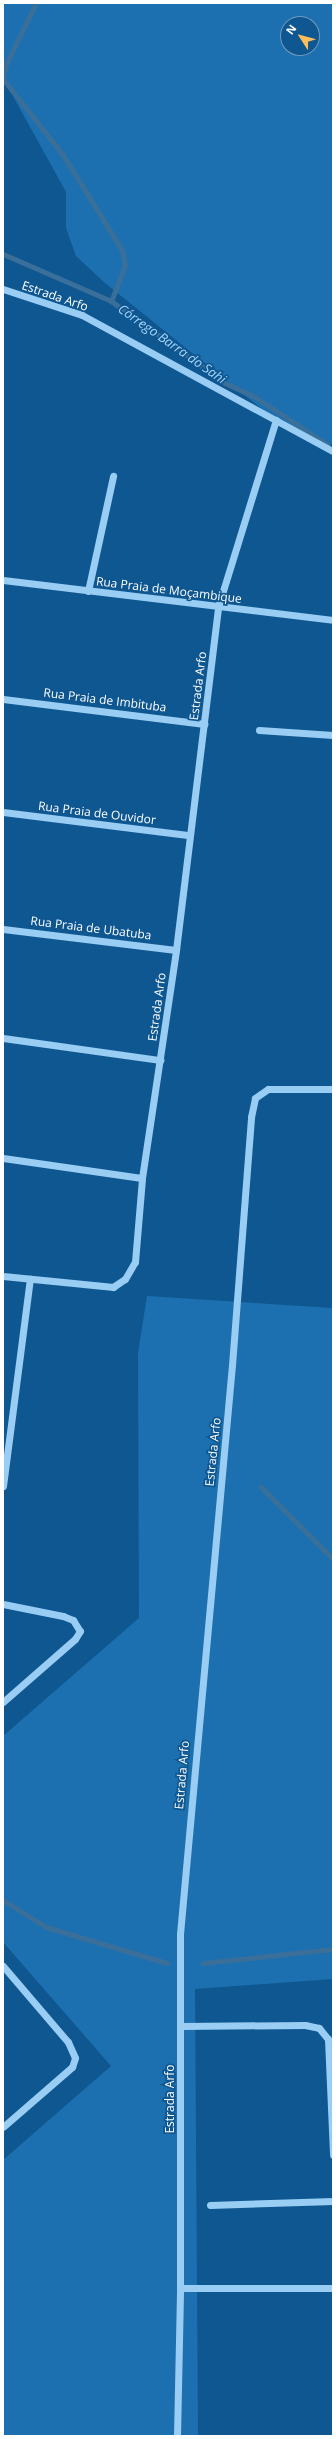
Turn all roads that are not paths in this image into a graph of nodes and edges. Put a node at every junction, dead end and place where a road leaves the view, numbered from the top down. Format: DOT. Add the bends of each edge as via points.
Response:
graph roads {
  1 [pos="3,289"];
  2 [pos="276,420"];
  3 [pos="333,451"];
  4 [pos="113,476"];
  5 [pos="3,580"];
  6 [pos="88,591"];
  7 [pos="218,607"];
  8 [pos="333,620"];
  9 [pos="3,699"];
  10 [pos="204,724"];
  11 [pos="259,730"];
  12 [pos="333,735"];
  13 [pos="3,812"];
  14 [pos="188,835"];
  15 [pos="3,929"];
  16 [pos="176,950"];
  17 [pos="3,1038"];
  18 [pos="160,1060"];
  19 [pos="333,1090"];
  20 [pos="3,1158"];
  21 [pos="142,1178"];
  22 [pos="3,1276"];
  23 [pos="30,1279"];
  24 [pos="3,1486"];
  25 [pos="3,1604"];
  26 [pos="3,1702"];
  27 [pos="3,1966"];
  28 [pos="182,2026"];
  29 [pos="3,2127"];
  30 [pos="333,2155"];
  31 [pos="333,2201"];
  32 [pos="210,2205"];
  33 [pos="180,2288"];
  34 [pos="333,2288"];
  35 [pos="177,2436"];
  1 -- 2 [label="street, Estrada Arfo" via="82,315"];
  2 -- 3 [label="street"];
  2 -- 7 [label="street, Estrada Arfo"];
  4 -- 6 [label="street"];
  5 -- 6 [label="street, Rua Praia de Moçambique"];
  6 -- 7 [label="street, Rua Praia de Moçambique"];
  7 -- 8 [label="street, Rua Praia de Moçambique"];
  7 -- 10 [label="street, Estrada Arfo"];
  9 -- 10 [label="street, Rua Praia de Imbituba"];
  10 -- 14 [label="street, Estrada Arfo"];
  11 -- 12 [label="street"];
  13 -- 14 [label="street, Rua Praia de Ouvidor"];
  14 -- 16 [label="street, Estrada Arfo"];
  15 -- 16 [label="street, Rua Praia de Ubatuba"];
  16 -- 18 [label="street, Estrada Arfo"];
  17 -- 18 [label="street"];
  18 -- 21 [label="street, Estrada Arfo"];
  19 -- 28 [label="street, Estrada Arfo" via="268,1089 255,1098 251,1117 232,1365 183,1892 180,1934"];
  20 -- 21 [label="street"];
  21 -- 23 [label="street, Estrada Arfo" via="135,1262 125,1279 113,1287"];
  22 -- 23 [label="street"];
  23 -- 24 [label="street"];
  25 -- 26 [label="street" via="63,1616 78,1626 78,1634"];
  27 -- 29 [label="street" via="73,2050 75,2062"];
  28 -- 30 [label="street" via="305,2025 319,2028 328,2039 329,2046"];
  28 -- 33 [label="street, Estrada Arfo"];
  31 -- 32 [label="street"];
  33 -- 34 [label="street"];
  33 -- 35 [label="street, Estrada Arfo"];
}
